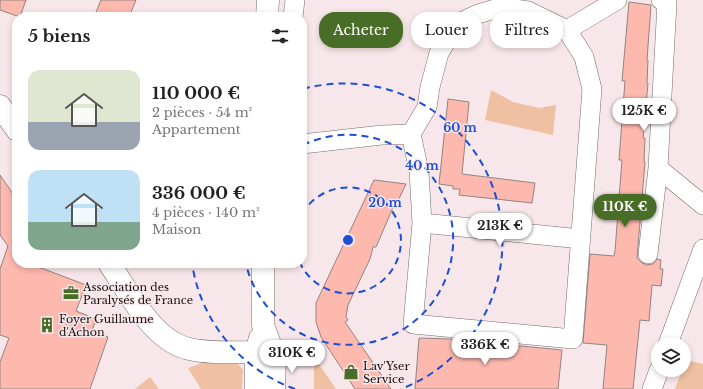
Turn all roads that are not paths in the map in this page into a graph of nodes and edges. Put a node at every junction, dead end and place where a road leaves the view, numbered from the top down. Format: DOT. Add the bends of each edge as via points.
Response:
graph roads {
  1 [pos="268,0"];
  2 [pos="295,0"];
  3 [pos="617,0"];
  4 [pos="661,0"];
  5 [pos="267,12"];
  6 [pos="294,12"];
  7 [pos="567,30"];
  8 [pos="0,106"];
  9 [pos="12,123"];
  10 [pos="412,134"];
  11 [pos="307,144"];
  12 [pos="658,168"];
  13 [pos="703,205"];
  14 [pos="422,223"];
  15 [pos="581,239"];
  16 [pos="703,248"];
  17 [pos="648,254"];
  18 [pos="112,268"];
  19 [pos="263,268"];
  20 [pos="263,325"];
  21 [pos="671,337"];
  22 [pos="256,352"];
  23 [pos="656,377"];
  24 [pos="256,389"];
  25 [pos="274,389"];
  26 [pos="652,389"];
  1 -- 5 [label="street"];
  2 -- 6 [label="street"];
  3 -- 7 [label="street"];
  4 -- 12 [label="street" via="667,3"];
  7 -- 10 [label="street" via="528,11 502,7 463,21 439,53 426,107"];
  7 -- 15 [label="street" via="584,57 592,89"];
  8 -- 9 [label="street"];
  10 -- 11 [label="street"];
  10 -- 14 [label="street" via="419,171"];
  12 -- 13 [label="street"];
  12 -- 17 [label="street"];
  14 -- 15 [label="street"];
  14 -- 15 [label="street" via="413,324 428,326 573,339"];
  16 -- 21 [label="street"];
  18 -- 22 [label="street" via="146,318 164,337 183,348 194,350"];
  19 -- 20 [label="street"];
  20 -- 22 [label="street"];
  20 -- 25 [label="street" via="275,358"];
  22 -- 24 [label="street"];
  23 -- 26 [label="street"];
}
